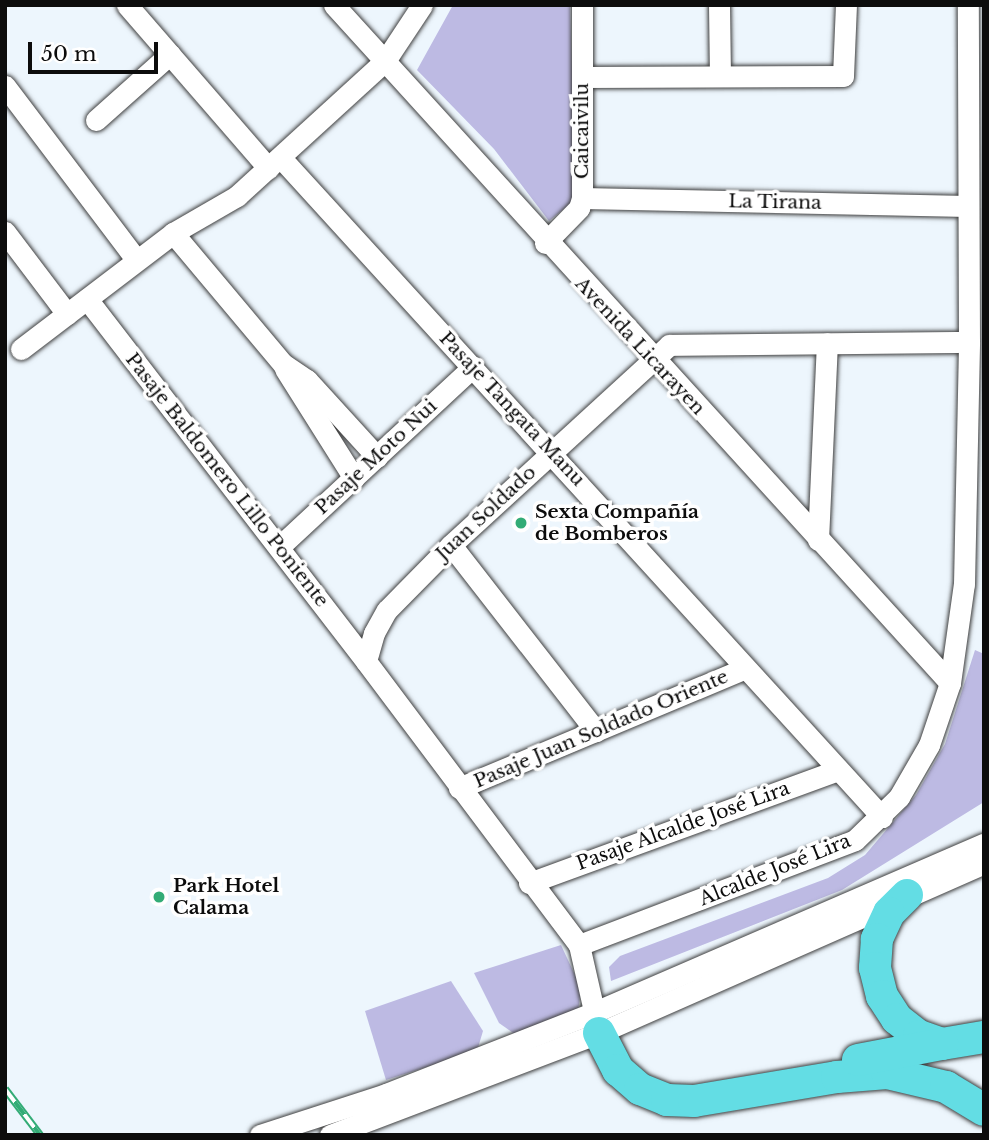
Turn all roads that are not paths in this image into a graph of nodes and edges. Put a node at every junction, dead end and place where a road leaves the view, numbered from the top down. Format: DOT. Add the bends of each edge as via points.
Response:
graph roads {
  1 [pos="127,5"];
  2 [pos="334,5"];
  3 [pos="422,5"];
  4 [pos="582,5"];
  5 [pos="719,5"];
  6 [pos="846,5"];
  7 [pos="968,5"];
  8 [pos="170,54"];
  9 [pos="385,61"];
  10 [pos="720,76"];
  11 [pos="582,77"];
  12 [pos="5,86"];
  13 [pos="96,120"];
  14 [pos="274,163"];
  15 [pos="582,198"];
  16 [pos="968,206"];
  17 [pos="5,232"];
  18 [pos="173,233"];
  19 [pos="545,243"];
  20 [pos="136,259"];
  21 [pos="87,299"];
  22 [pos="67,314"];
  23 [pos="969,342"];
  24 [pos="827,344"];
  25 [pos="21,349"];
  26 [pos="652,359"];
  27 [pos="283,364"];
  28 [pos="473,367"];
  29 [pos="552,452"];
  30 [pos="377,457"];
  31 [pos="354,478"];
  32 [pos="818,540"];
  33 [pos="451,545"];
  34 [pos="279,547"];
  35 [pos="366,661"];
  36 [pos="743,669"];
  37 [pos="950,683"];
  38 [pos="596,731"];
  39 [pos="837,770"];
  40 [pos="459,788"];
  41 [pos="882,817"];
  42 [pos="984,844"];
  43 [pos="984,863"];
  44 [pos="529,883"];
  45 [pos="907,895"];
  46 [pos="579,945"];
  47 [pos="597,1022"];
  48 [pos="984,1037"];
  49 [pos="942,1044"];
  50 [pos="984,1110"];
  51 [pos="260,1135"];
  52 [pos="330,1135"];
  1 -- 8 [label="street, Pasaje Tangata Manu"];
  2 -- 9 [label="street, Avenida Licarayen"];
  3 -- 9 [label="street"];
  4 -- 11 [label="street, Caicaivilu"];
  5 -- 10 [label="street"];
  6 -- 10 [label="street" via="843,76"];
  7 -- 16 [label="street, Alcalde José Lira"];
  8 -- 13 [label="street"];
  8 -- 14 [label="street, Pasaje Tangata Manu"];
  9 -- 14 [label="street"];
  9 -- 19 [label="street, Avenida Licarayen"];
  10 -- 11 [label="street"];
  11 -- 15 [label="street, Caicaivilu"];
  12 -- 20 [label="street"];
  14 -- 18 [label="street" via="237,196"];
  14 -- 28 [label="street, Pasaje Tangata Manu"];
  15 -- 16 [label="street, La Tirana"];
  15 -- 19 [label="street, Caicaivilu" via="579,208"];
  16 -- 23 [label="street, Alcalde José Lira"];
  17 -- 22 [label="street"];
  18 -- 20 [label="street"];
  18 -- 27 [label="street"];
  19 -- 26 [label="street, Avenida Licarayen"];
  20 -- 21 [label="street"];
  21 -- 22 [label="street"];
  21 -- 34 [label="street, Pasaje Baldomero Lillo Poniente"];
  22 -- 25 [label="street"];
  23 -- 24 [label="street, Juan Soldado"];
  23 -- 37 [label="street, Alcalde José Lira" via="964,584"];
  24 -- 26 [label="street, Juan Soldado" via="668,345"];
  24 -- 32 [label="street"];
  26 -- 29 [label="street, Juan Soldado"];
  26 -- 32 [label="street, Avenida Licarayen"];
  27 -- 30 [label="street" via="307,380"];
  27 -- 31 [label="street"];
  28 -- 29 [label="street, Pasaje Tangata Manu"];
  28 -- 30 [label="street, Pasaje Moto Nui"];
  29 -- 33 [label="street, Juan Soldado"];
  29 -- 36 [label="street, Pasaje Tangata Manu"];
  30 -- 31 [label="street, Pasaje Moto Nui"];
  31 -- 34 [label="street, Pasaje Moto Nui"];
  32 -- 37 [label="street, Avenida Licarayen"];
  33 -- 35 [label="street, Juan Soldado" via="387,610"];
  33 -- 38 [label="street"];
  34 -- 35 [label="street, Pasaje Baldomero Lillo Poniente"];
  35 -- 40 [label="street"];
  36 -- 38 [label="street, Pasaje Juan Soldado Oriente"];
  36 -- 39 [label="street, Pasaje Tangata Manu"];
  37 -- 41 [label="street, Alcalde José Lira" via="920,763"];
  38 -- 40 [label="street, Pasaje Juan Soldado Oriente"];
  39 -- 41 [label="street, Pasaje Tangata Manu"];
  39 -- 44 [label="street, Pasaje Alcalde José Lira"];
  40 -- 44 [label="street"];
  41 -- 46 [label="street, Alcalde José Lira" via="855,840 827,854"];
  42 -- 47 [label="street"];
  43 -- 45 [label="street"];
  44 -- 46 [label="street"];
  45 -- 47 [label="street"];
  45 -- 49 [label="highway" via="890,913 877,939 877,982 897,1019 919,1036"];
  46 -- 47 [label="street"];
  47 -- 49 [label="highway" via="618,1059 638,1073 679,1086 820,1068"];
  47 -- 50 [label="highway" via="609,1059 629,1080 667,1100 694,1101 887,1073 946,1087"];
  47 -- 51 [label="street"];
  47 -- 52 [label="street"];
  48 -- 49 [label="highway"];
}
